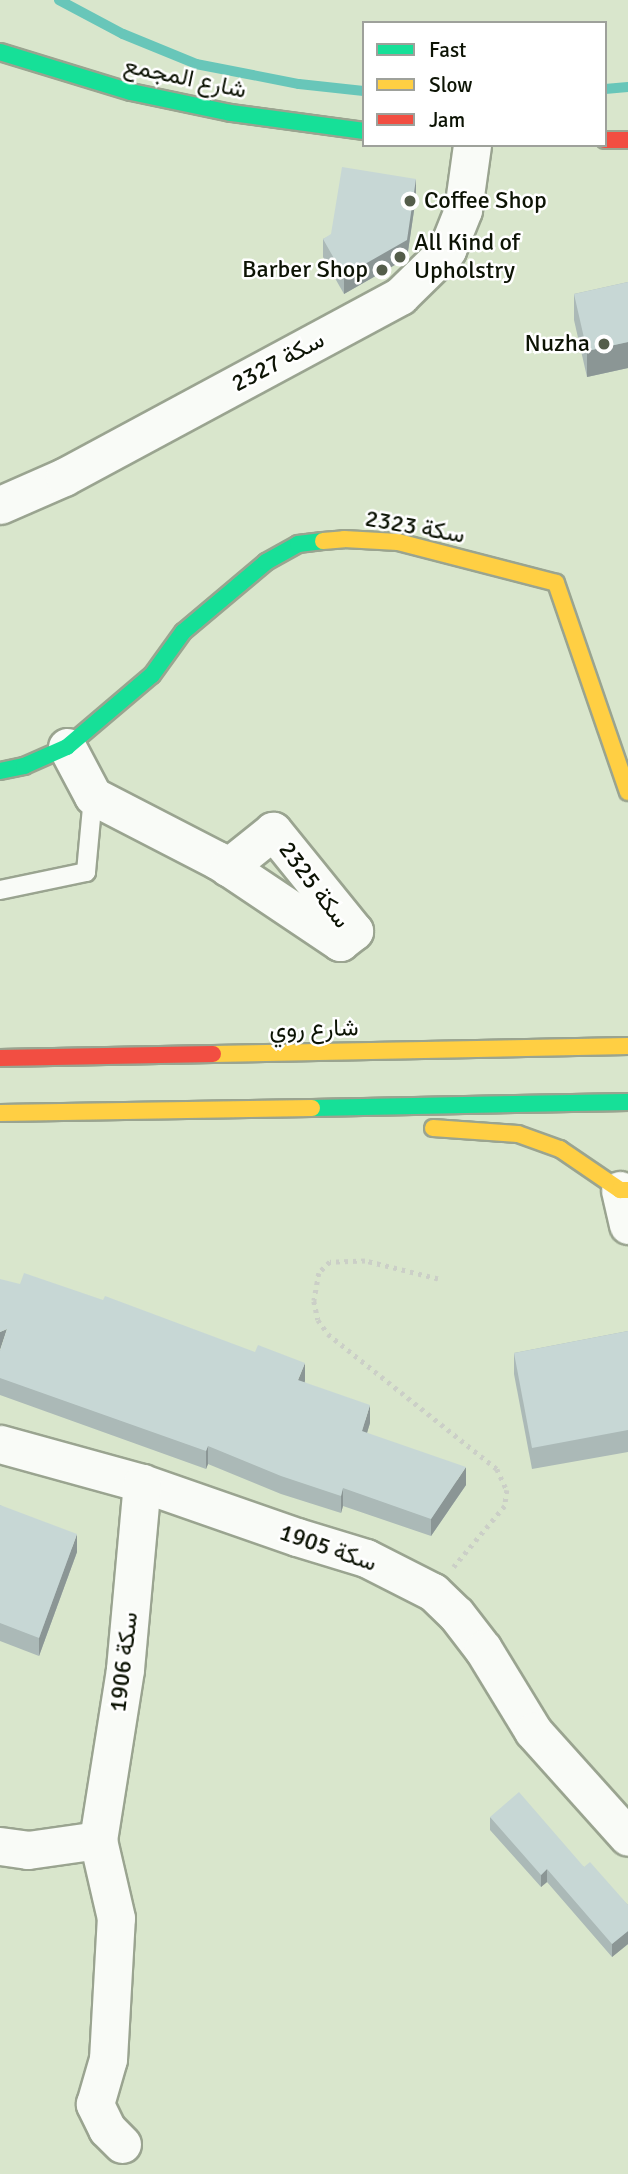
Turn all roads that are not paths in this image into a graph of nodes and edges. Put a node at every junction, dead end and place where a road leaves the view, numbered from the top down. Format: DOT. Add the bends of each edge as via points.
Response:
graph roads {
  1 [pos="0,52"];
  2 [pos="362,131"];
  3 [pos="607,140"];
  4 [pos="628,140"];
  5 [pos="472,147"];
  6 [pos="0,505"];
  7 [pos="67,747"];
  8 [pos="0,771"];
  9 [pos="628,792"];
  10 [pos="93,796"];
  11 [pos="228,867"];
  12 [pos="0,890"];
  13 [pos="628,1046"];
  14 [pos="0,1058"];
  15 [pos="628,1102"];
  16 [pos="264,1108"];
  17 [pos="0,1113"];
  18 [pos="363,1124"];
  19 [pos="414,1127"];
  20 [pos="624,1190"];
  21 [pos="628,1225"];
  22 [pos="0,1444"];
  23 [pos="142,1483"];
  24 [pos="628,1837"];
  25 [pos="99,1840"];
  26 [pos="0,1846"];
  27 [pos="122,2144"];
  1 -- 2 [label="main road, شارع المجمع" via="131,92 231,113"];
  3 -- 4 [label="main road"];
  5 -- 6 [label="street, سكة 2327" via="463,210 447,250 400,296 64,477"];
  7 -- 8 [label="main road, سكة 2323"];
  7 -- 9 [label="main road, سكة 2323" via="152,675 183,632 266,562 298,544 344,538 398,542 556,583"];
  7 -- 10 [label="street"];
  10 -- 11 [label="street"];
  10 -- 12 [label="lane" via="86,872"];
  13 -- 14 [label="main road, شارع روي"];
  15 -- 16 [label="main road"];
  16 -- 17 [label="main road"];
  16 -- 18 [label="main road"];
  19 -- 20 [label="main road" via="518,1134 560,1149"];
  20 -- 21 [label="street"];
  22 -- 23 [label="street, سكة 1905"];
  23 -- 24 [label="street, سكة 1905" via="366,1558 433,1592 483,1650 533,1731"];
  23 -- 25 [label="street, سكة 1906" via="125,1669"];
  25 -- 26 [label="street" via="28,1850"];
  25 -- 27 [label="street, سكة 1906" via="117,1918 107,2060 95,2104 107,2129"];
}
